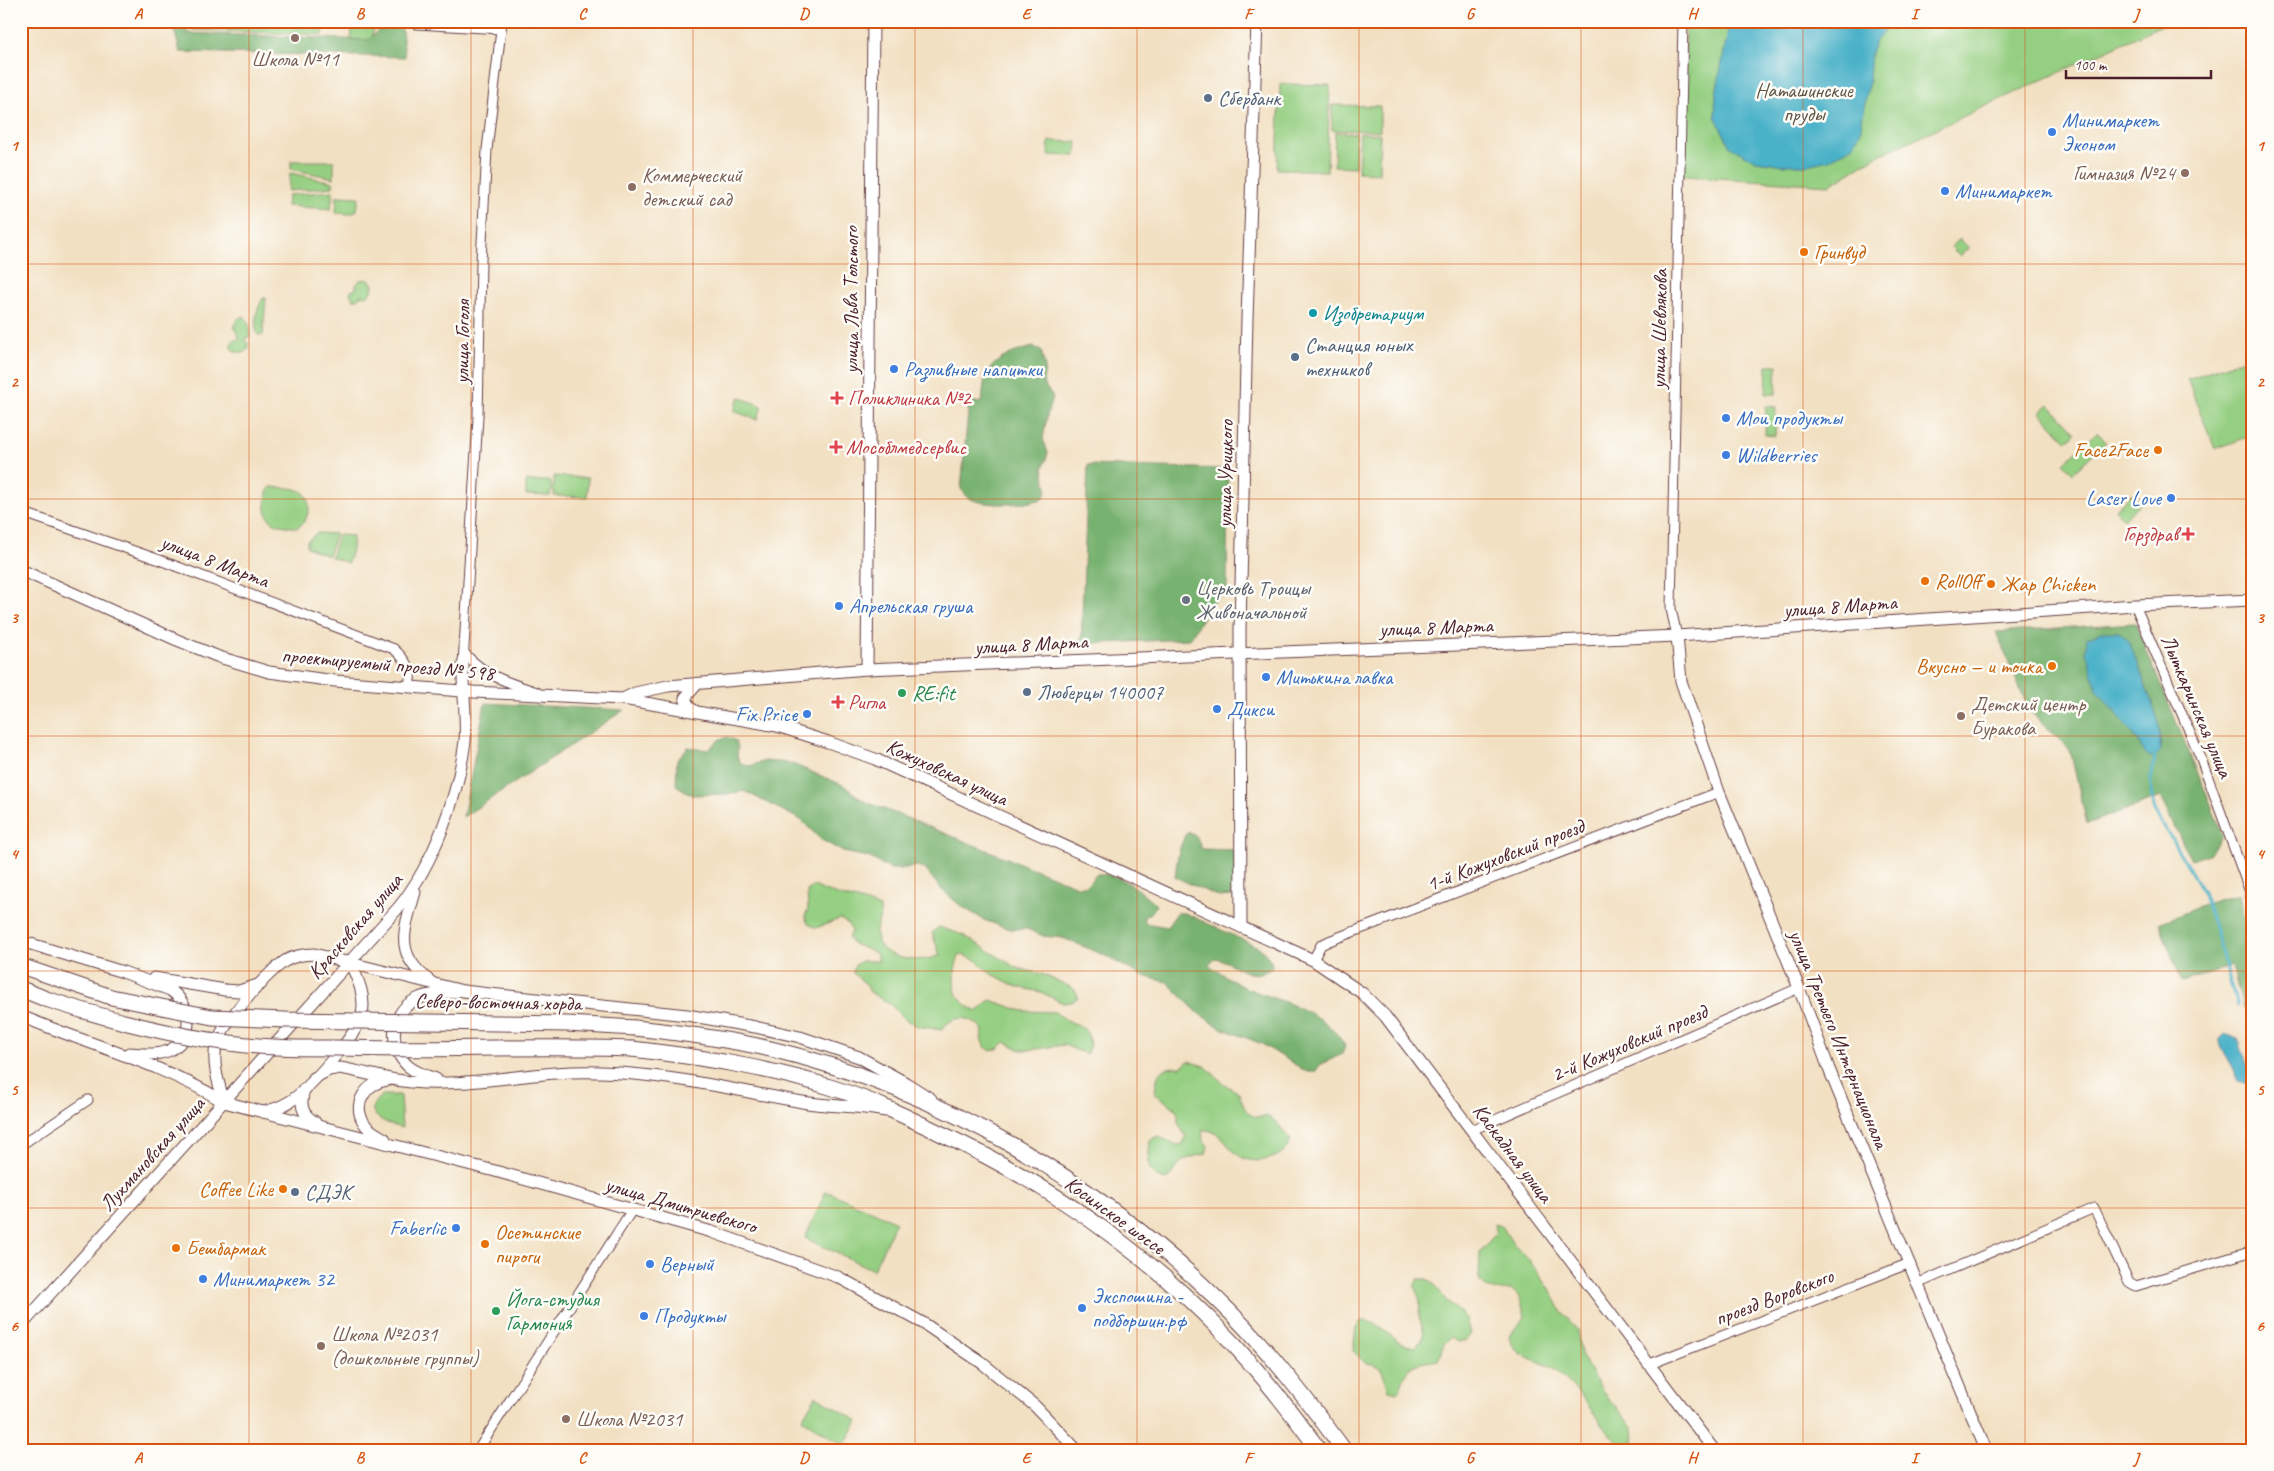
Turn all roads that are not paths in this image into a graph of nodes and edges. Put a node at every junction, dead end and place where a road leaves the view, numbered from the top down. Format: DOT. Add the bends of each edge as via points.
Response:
graph roads {
  1 [pos="416,21"];
  2 [pos="873,21"];
  3 [pos="1257,21"];
  4 [pos="1683,21"];
  5 [pos="502,25"];
  6 [pos="21,512"];
  7 [pos="21,570"];
  8 [pos="2253,600"];
  9 [pos="2135,605"];
  10 [pos="1677,636"];
  11 [pos="1242,654"];
  12 [pos="464,659"];
  13 [pos="867,669"];
  14 [pos="697,684"];
  15 [pos="408,687"];
  16 [pos="463,691"];
  17 [pos="544,695"];
  18 [pos="622,699"];
  19 [pos="698,712"];
  20 [pos="1719,792"];
  21 [pos="418,882"];
  22 [pos="2253,906"];
  23 [pos="1241,927"];
  24 [pos="21,941"];
  25 [pos="1313,960"];
  26 [pos="350,962"];
  27 [pos="21,966"];
  28 [pos="122,972"];
  29 [pos="260,984"];
  30 [pos="434,984"];
  31 [pos="1799,988"];
  32 [pos="21,989"];
  33 [pos="463,992"];
  34 [pos="310,1006"];
  35 [pos="21,1016"];
  36 [pos="110,1051"];
  37 [pos="314,1078"];
  38 [pos="392,1080"];
  39 [pos="450,1082"];
  40 [pos="831,1087"];
  41 [pos="304,1089"];
  42 [pos="88,1100"];
  43 [pos="224,1102"];
  44 [pos="263,1112"];
  45 [pos="904,1115"];
  46 [pos="966,1121"];
  47 [pos="329,1128"];
  48 [pos="1472,1130"];
  49 [pos="393,1144"];
  50 [pos="21,1145"];
  51 [pos="632,1210"];
  52 [pos="2253,1251"];
  53 [pos="1910,1263"];
  54 [pos="1919,1283"];
  55 [pos="21,1326"];
  56 [pos="1650,1364"];
  57 [pos="478,1450"];
  58 [pos="1077,1450"];
  59 [pos="1319,1450"];
  60 [pos="1344,1450"];
  61 [pos="1714,1450"];
  62 [pos="1986,1450"];
  1 -- 5 [label="street" via="416,24"];
  2 -- 13 [label="street, улица Льва Толстого"];
  3 -- 11 [label="street, улица Урицкого" via="1247,319"];
  4 -- 10 [label="street, улица Шевлякова" via="1671,600"];
  5 -- 12 [label="street, улица Гоголя" via="486,150 478,417"];
  6 -- 15 [label="street, улица 8 Марта" via="165,562 394,649 407,663 411,679"];
  7 -- 15 [label="street, проектируемый проезд № 598" via="177,640 261,670 335,682"];
  8 -- 9 [label="street, улица 8 Марта"];
  9 -- 10 [label="street, улица 8 Марта"];
  9 -- 22 [label="street, Лыткаринская улица" via="2200,756"];
  10 -- 11 [label="street, улица 8 Марта"];
  10 -- 20 [label="street, улица Третьего Интернационала" via="1681,681"];
  11 -- 13 [label="street, улица 8 Марта"];
  11 -- 23 [label="street, улица Урицкого"];
  12 -- 16 [label="street, Красковская улица"];
  12 -- 17 [label="street" via="495,678"];
  13 -- 14 [label="street, улица 8 Марта"];
  14 -- 18 [label="street, улица 8 Марта" via="652,689"];
  14 -- 19 [label="street" via="685,698 688,707"];
  15 -- 16 [label="street, проектируемый проезд № 598"];
  16 -- 17 [label="street, проектируемый проезд № 598"];
  16 -- 21 [label="street, Красковская улица" via="465,741 450,809"];
  17 -- 18 [label="street, проектируемый проезд № 598"];
  18 -- 19 [label="street, Кожуховская улица"];
  19 -- 23 [label="street, Кожуховская улица" via="777,726 875,759"];
  20 -- 25 [label="street, 1-й Кожуховский проезд" via="1329,941 1321,945"];
  20 -- 31 [label="street, улица Третьего Интернационала"];
  21 -- 26 [label="street, Красковская улица"];
  21 -- 30 [label="street" via="406,923 404,944 414,968"];
  23 -- 25 [label="street, Каскадная улица"];
  24 -- 28 [label="street"];
  25 -- 48 [label="street, Каскадная улица" via="1362,993 1385,1016"];
  26 -- 29 [label="street" via="314,954 300,955 284,962"];
  26 -- 30 [label="street"];
  26 -- 34 [label="street, Красковская улица"];
  26 -- 37 [label="street" via="363,996 362,1016 354,1034"];
  27 -- 46 [label="highway, Северо-восточная хорда, bridge" via="111,997 212,1017 567,1024 701,1035 775,1050 874,1081"];
  28 -- 29 [label="street" via="225,990 239,991"];
  28 -- 36 [label="street" via="177,995 187,1009 188,1024 182,1039 165,1052"];
  29 -- 43 [label="street" via="218,1036 215,1060"];
  30 -- 33 [label="street"];
  31 -- 48 [label="street, 2-й Кожуховский проезд"];
  31 -- 53 [label="street, улица Третьего Интернационала"];
  32 -- 40 [label="highway, Северо-восточная хорда, bridge" via="107,1018 178,1036 233,1044 397,1050 570,1046 632,1049 761,1068"];
  33 -- 39 [label="street" via="428,995 413,1000 398,1018 394,1032 396,1046 407,1065 419,1073"];
  33 -- 46 [label="street" via="687,1015 800,1038 859,1057 906,1082"];
  34 -- 43 [label="street, Лухмановская улица"];
  35 -- 36 [label="street, улица Дмитриевского"];
  36 -- 43 [label="street, улица Дмитриевского" via="182,1078"];
  37 -- 38 [label="street" via="340,1068"];
  37 -- 41 [label="street"];
  38 -- 39 [label="street"];
  38 -- 49 [label="street" via="372,1085 361,1100 360,1109 364,1123"];
  39 -- 45 [label="street" via="571,1072 630,1074"];
  40 -- 45 [label="highway, Косинское шоссе"];
  41 -- 44 [label="street" via="289,1102"];
  41 -- 47 [label="street" via="303,1111 313,1121"];
  42 -- 50 [label="street"];
  43 -- 44 [label="street, улица Дмитриевского"];
  43 -- 55 [label="street, Лухмановская улица"];
  44 -- 47 [label="street, улица Дмитриевского"];
  45 -- 59 [label="highway, Косинское шоссе" via="1022,1176 1136,1254 1237,1348"];
  46 -- 60 [label="highway, Косинское шоссе" via="1064,1177 1164,1251 1218,1300 1262,1347 1298,1387"];
  47 -- 49 [label="street, улица Дмитриевского"];
  48 -- 56 [label="street, Каскадная улица"];
  49 -- 51 [label="street, улица Дмитриевского"];
  51 -- 57 [label="street"];
  51 -- 58 [label="street, улица Дмитриевского" via="735,1239 838,1277 923,1323 982,1363 1035,1406"];
  52 -- 54 [label="street" via="2136,1286 2130,1282 2094,1208"];
  53 -- 54 [label="street, улица Третьего Интернационала"];
  53 -- 56 [label="street, проезд Воровского"];
  54 -- 62 [label="street, улица Третьего Интернационала"];
  56 -- 61 [label="street, Каскадная улица"];
}
